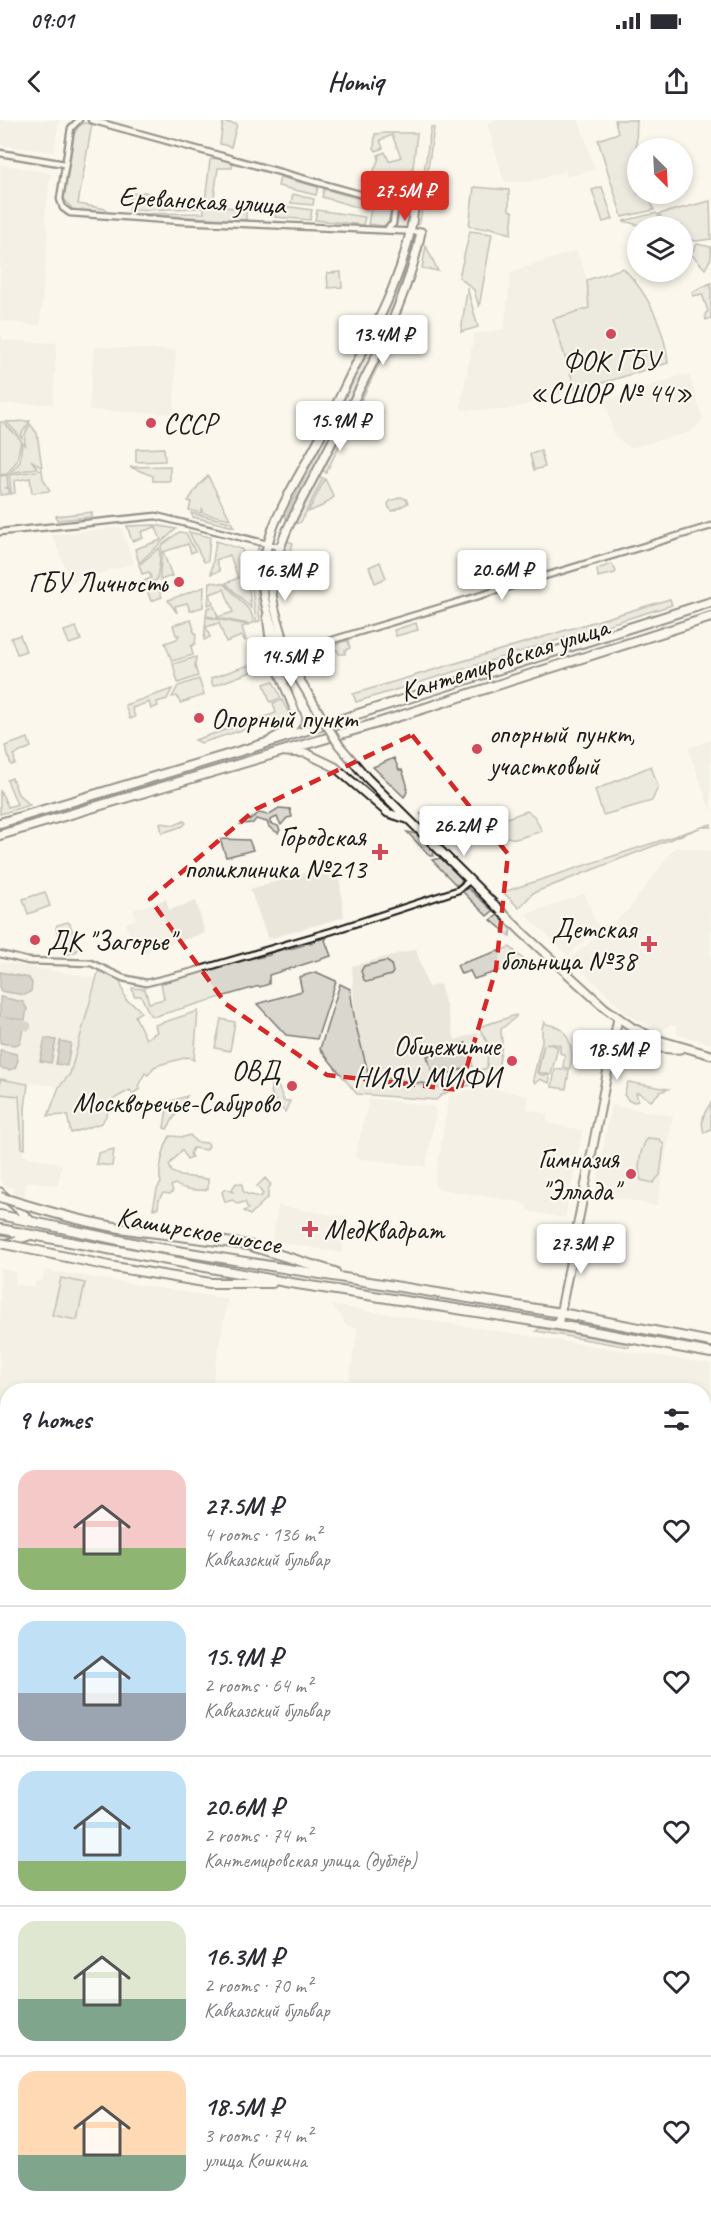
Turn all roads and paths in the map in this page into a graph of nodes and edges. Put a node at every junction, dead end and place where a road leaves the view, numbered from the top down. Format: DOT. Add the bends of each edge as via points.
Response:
graph roads {
  1 [pos="79,120"];
  2 [pos="91,120"];
  3 [pos="0,153"];
  4 [pos="65,164"];
  5 [pos="393,204"];
  6 [pos="414,209"];
  7 [pos="386,229"];
  8 [pos="411,231"];
  9 [pos="421,232"];
  10 [pos="381,314"];
  11 [pos="392,318"];
  12 [pos="373,332"];
  13 [pos="384,337"];
  14 [pos="711,526"];
  15 [pos="0,532"];
  16 [pos="267,543"];
  17 [pos="279,547"];
  18 [pos="711,602"];
  19 [pos="267,608"];
  20 [pos="711,616"];
  21 [pos="286,654"];
  22 [pos="257,746"];
  23 [pos="277,753"];
  24 [pos="409,819"];
  25 [pos="1,823"];
  26 [pos="0,836"];
  27 [pos="470,880"];
  28 [pos="0,954"];
  29 [pos="618,1018"];
  30 [pos="633,1028"];
  31 [pos="615,1032"];
  32 [pos="684,1049"];
  33 [pos="611,1050"];
  34 [pos="711,1055"];
  35 [pos="0,1191"];
  36 [pos="0,1197"];
  37 [pos="0,1215"];
  38 [pos="31,1221"];
  39 [pos="0,1229"];
  40 [pos="33,1235"];
  41 [pos="0,1244"];
  42 [pos="356,1279"];
  43 [pos="291,1283"];
  44 [pos="561,1313"];
  45 [pos="558,1325"];
  46 [pos="711,1342"];
  47 [pos="711,1353"];
  1 -- 4 [label="street, Ереванская улица" via="71,128"];
  2 -- 5 [label="street, Ереванская улица"];
  3 -- 4 [label="street"];
  4 -- 7 [label="street, Ереванская улица" via="60,202 75,215"];
  5 -- 6 [label="street, Ереванская улица"];
  5 -- 7 [label="street" via="393,224"];
  6 -- 8 [label="main road"];
  7 -- 8 [label="street, Ереванская улица"];
  8 -- 9 [label="street, Ереванская улица"];
  8 -- 10 [label="main road"];
  9 -- 11 [label="main road" via="413,267"];
  10 -- 11 [label="street" via="386,322"];
  10 -- 12 [label="main road"];
  11 -- 13 [label="main road"];
  12 -- 13 [label="street" via="380,329"];
  12 -- 16 [label="main road"];
  13 -- 17 [label="main road"];
  14 -- 21 [label="street"];
  15 -- 16 [label="street" via="156,516"];
  16 -- 17 [label="street"];
  16 -- 19 [label="main road" via="263,584"];
  17 -- 21 [label="main road" via="273,607"];
  18 -- 22 [label="main road, Кантемировская улица"];
  19 -- 21 [label="main road"];
  19 -- 22 [label="main road" via="272,654 298,719 293,727"];
  20 -- 23 [label="main road, Кантемировская улица"];
  21 -- 24 [label="main road, bridge" via="339,745"];
  22 -- 25 [label="main road, Кантемировская улица"];
  23 -- 24 [label="main road" via="312,755 334,767 388,813"];
  23 -- 26 [label="main road, Кантемировская улица"];
  24 -- 27 [label="main road"];
  27 -- 28 [label="street" via="458,890 358,922 146,983 123,978 91,963 28,961"];
  27 -- 29 [label="main road"];
  29 -- 30 [label="main road"];
  29 -- 31 [label="main road"];
  30 -- 31 [label="main road"];
  30 -- 32 [label="main road"];
  31 -- 33 [label="main road"];
  32 -- 33 [label="main road" via="626,1042"];
  32 -- 34 [label="main road"];
  33 -- 44 [label="main road"];
  35 -- 38 [label="main road"];
  36 -- 42 [label="main road, bridge" via="130,1229 238,1243"];
  37 -- 38 [label="main road, Каширское шоссе"];
  38 -- 42 [label="main road, Каширское шоссе" via="147,1246"];
  39 -- 40 [label="main road, Каширское шоссе"];
  40 -- 41 [label="main road"];
  40 -- 43 [label="main road, Каширское шоссе"];
  41 -- 43 [label="main road, bridge" via="210,1283"];
  42 -- 44 [label="main road, Каширское шоссе"];
  43 -- 45 [label="main road, Каширское шоссе"];
  44 -- 45 [label="main road"];
  44 -- 46 [label="main road, Каширское шоссе"];
  45 -- 47 [label="main road, Каширское шоссе"];
}
